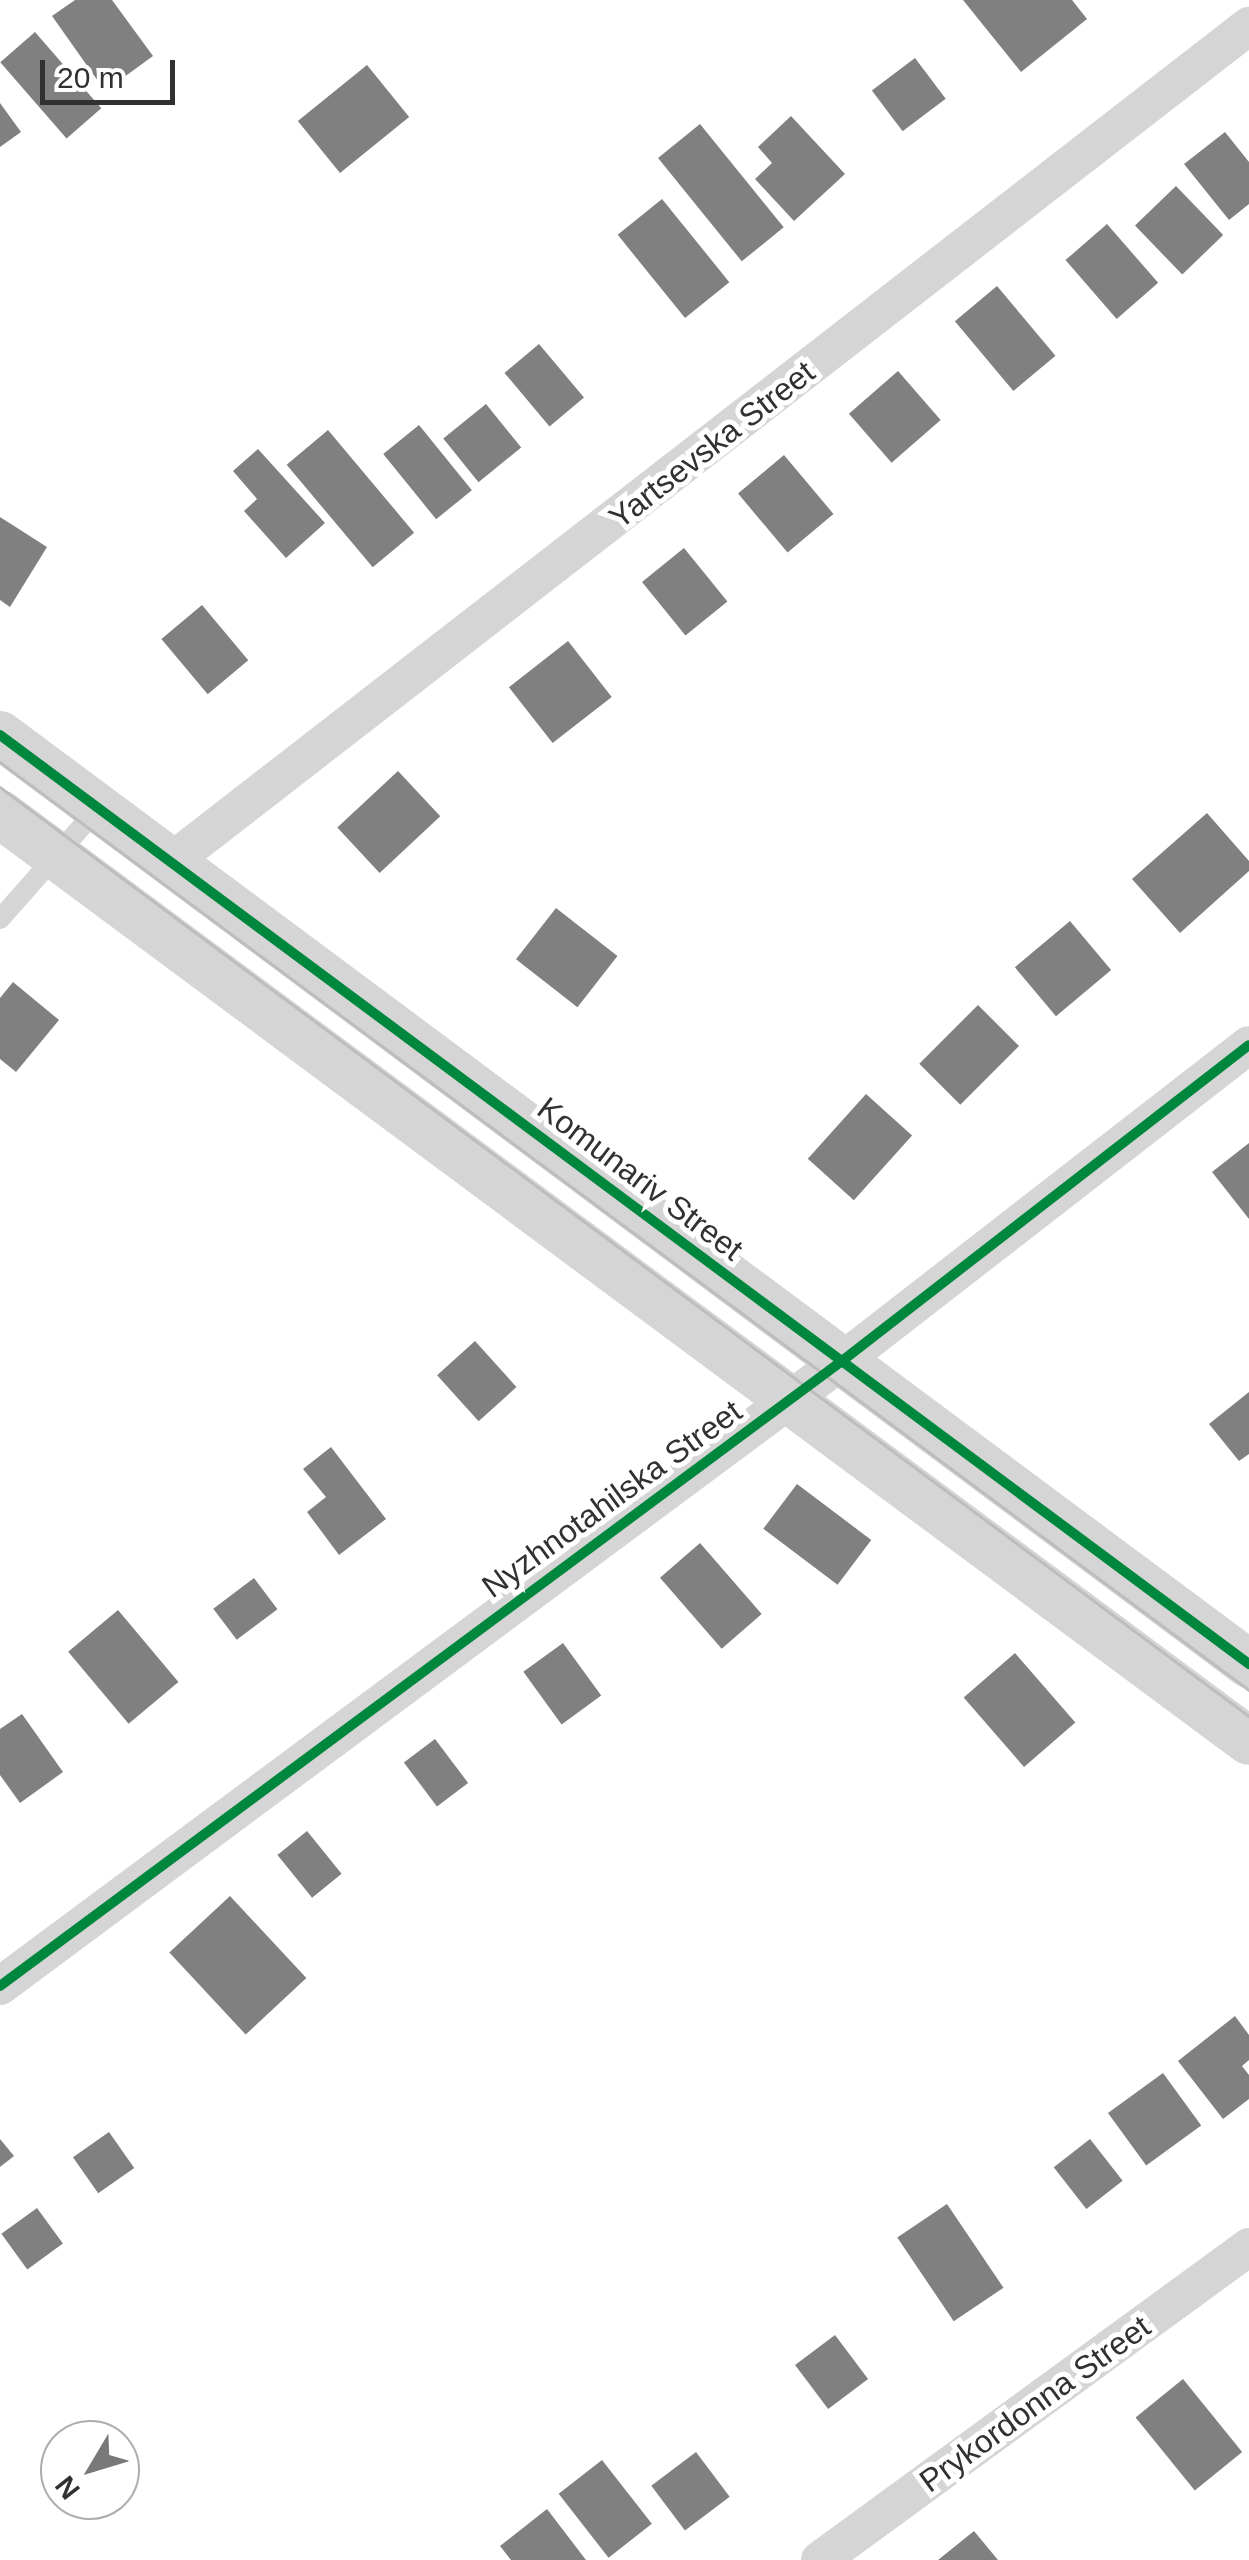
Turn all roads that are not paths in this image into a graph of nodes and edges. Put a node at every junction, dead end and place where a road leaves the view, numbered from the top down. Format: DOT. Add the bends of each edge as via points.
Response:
graph roads {
  1 [pos="1249,26"];
  2 [pos="0,735"];
  3 [pos="99,807"];
  4 [pos="0,814"];
  5 [pos="57,855"];
  6 [pos="172,861"];
  7 [pos="0,919"];
  8 [pos="1249,1045"];
  9 [pos="842,1361"];
  10 [pos="790,1399"];
  11 [pos="1249,1664"];
  12 [pos="1249,1740"];
  13 [pos="0,1986"];
  14 [pos="1249,2247"];
  15 [pos="820,2560"];
  1 -- 6 [label="street, Yartsevska Street"];
  2 -- 3 [label="street, Komunariv Street"];
  3 -- 5 [label="lane"];
  3 -- 6 [label="street, Komunariv Street"];
  4 -- 5 [label="street"];
  5 -- 7 [label="lane"];
  5 -- 10 [label="street"];
  6 -- 9 [label="street, Komunariv Street"];
  8 -- 9 [label="street, Nyzhnotahilska Street"];
  9 -- 10 [label="street, Nyzhnotahilska Street"];
  9 -- 11 [label="street, Komunariv Street"];
  10 -- 12 [label="street"];
  10 -- 13 [label="street, Nyzhnotahilska Street"];
  14 -- 15 [label="street, Prykordonna Street"];
}
